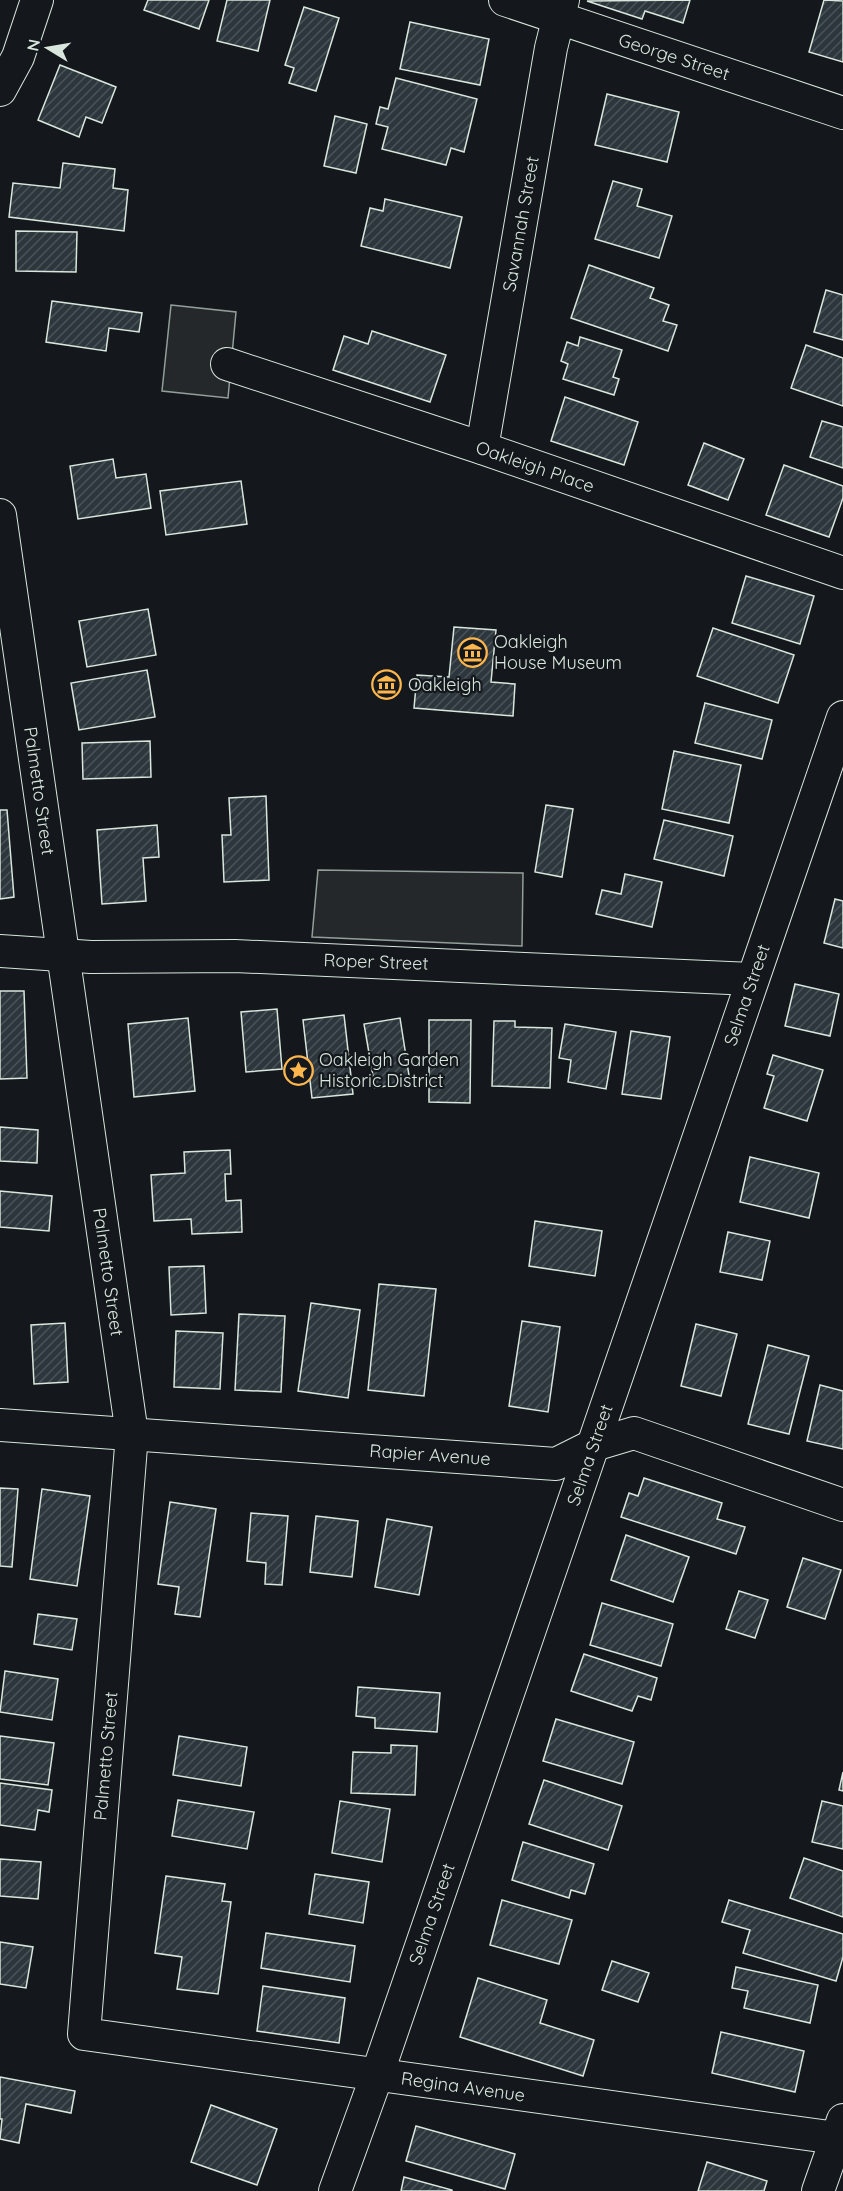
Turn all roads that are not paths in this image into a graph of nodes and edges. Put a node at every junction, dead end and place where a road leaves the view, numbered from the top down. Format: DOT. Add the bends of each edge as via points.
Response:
graph roads {
  1 [pos="37,0"];
  2 [pos="505,0"];
  3 [pos="561,9"];
  4 [pos="0,90"];
  5 [pos="843,113"];
  6 [pos="227,364"];
  7 [pos="482,448"];
  8 [pos="0,515"];
  9 [pos="843,573"];
  10 [pos="843,717"];
  11 [pos="0,951"];
  12 [pos="63,956"];
  13 [pos="752,979"];
  14 [pos="0,1425"];
  15 [pos="132,1434"];
  16 [pos="594,1445"];
  17 [pos="843,1505"];
  18 [pos="84,2034"];
  19 [pos="377,2075"];
  20 [pos="841,2132"];
  21 [pos="335,2191"];
  22 [pos="818,2191"];
  1 -- 4 [label="street" via="18,57"];
  2 -- 3 [label="street, George Street"];
  3 -- 5 [label="street, George Street"];
  3 -- 7 [label="street, Savannah Street"];
  6 -- 7 [label="street, Oakleigh Place"];
  7 -- 9 [label="street, Oakleigh Place"];
  8 -- 12 [label="street, Palmetto Street"];
  10 -- 13 [label="street, Selma Street"];
  11 -- 12 [label="street, Roper Street"];
  12 -- 13 [label="street, Roper Street" via="235,956"];
  12 -- 15 [label="street, Palmetto Street"];
  13 -- 16 [label="street, Selma Street"];
  14 -- 15 [label="street, Rapier Avenue"];
  15 -- 16 [label="street, Rapier Avenue" via="556,1464"];
  15 -- 18 [label="street, Palmetto Street"];
  16 -- 17 [label="street, Rapier Avenue" via="634,1433"];
  16 -- 19 [label="street, Selma Street"];
  18 -- 19 [label="street, Regina Avenue"];
  19 -- 20 [label="street, Regina Avenue"];
  19 -- 21 [label="street, Selma Street"];
  20 -- 22 [label="street"];
}
